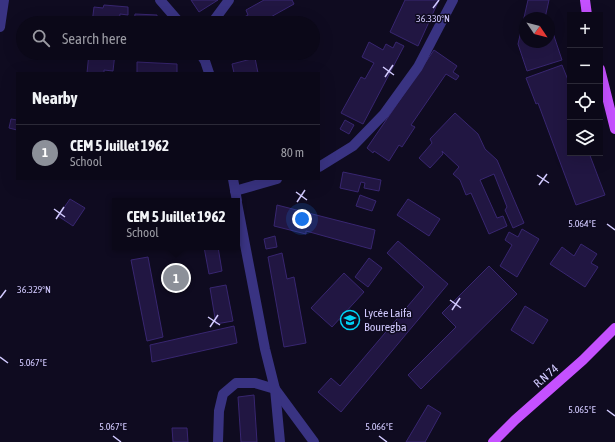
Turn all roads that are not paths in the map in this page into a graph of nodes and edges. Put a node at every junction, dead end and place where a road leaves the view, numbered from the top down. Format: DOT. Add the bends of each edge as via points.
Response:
graph roads {
  1 [pos="4,0"];
  2 [pos="160,0"];
  3 [pos="229,0"];
  4 [pos="453,0"];
  5 [pos="585,0"];
  6 [pos="587,12"];
  7 [pos="174,16"];
  8 [pos="217,16"];
  9 [pos="0,27"];
  10 [pos="204,60"];
  11 [pos="209,72"];
  12 [pos="603,81"];
  13 [pos="615,129"];
  14 [pos="320,166"];
  15 [pos="233,180"];
  16 [pos="276,180"];
  17 [pos="236,198"];
  18 [pos="240,219"];
  19 [pos="615,328"];
  20 [pos="275,389"];
  21 [pos="218,442"];
  22 [pos="280,442"];
  23 [pos="314,442"];
  24 [pos="492,442"];
  1 -- 9 [label="street"];
  2 -- 7 [label="street"];
  3 -- 8 [label="street"];
  4 -- 14 [label="street" via="418,67 384,114 353,146"];
  5 -- 6 [label="main road"];
  10 -- 11 [label="street"];
  12 -- 13 [label="main road"];
  15 -- 17 [label="street"];
  16 -- 17 [label="street"];
  18 -- 20 [label="street"];
  19 -- 24 [label="main road, R.N 74"];
  20 -- 21 [label="street" via="255,383 236,384 223,394 219,410"];
  20 -- 22 [label="street"];
  20 -- 23 [label="street"];
}
